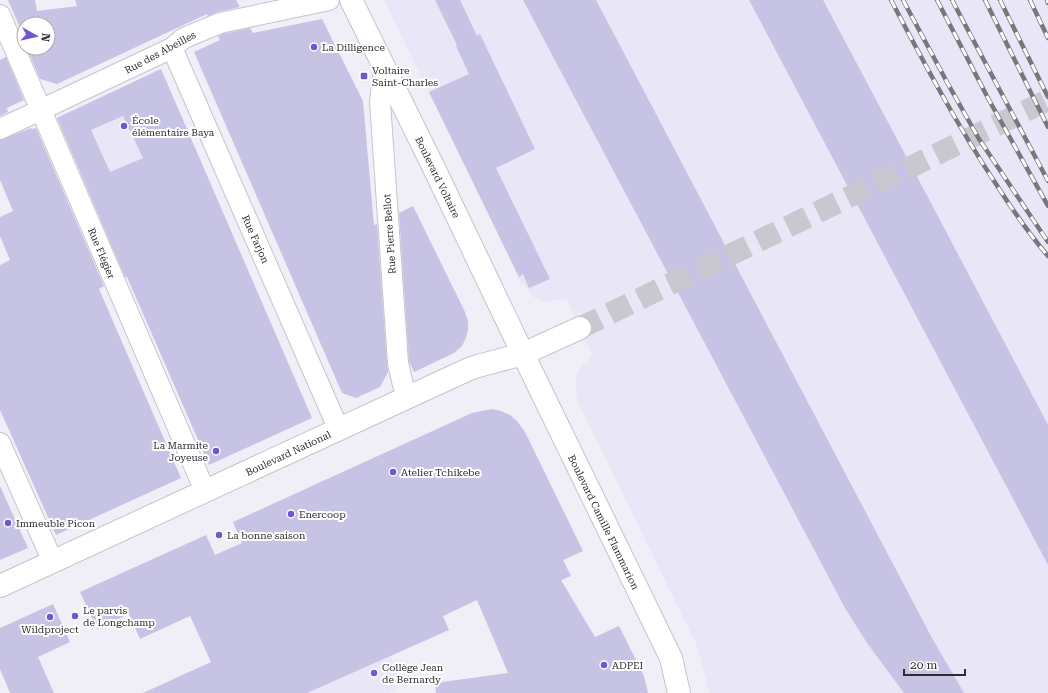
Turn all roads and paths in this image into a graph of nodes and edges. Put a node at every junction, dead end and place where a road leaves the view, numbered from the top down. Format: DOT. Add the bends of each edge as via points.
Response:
graph roads {
  1 [pos="330,0"];
  2 [pos="351,0"];
  3 [pos="0,15"];
  4 [pos="172,48"];
  5 [pos="384,69"];
  6 [pos="41,110"];
  7 [pos="0,129"];
  8 [pos="580,328"];
  9 [pos="522,354"];
  10 [pos="409,397"];
  11 [pos="339,430"];
  12 [pos="0,443"];
  13 [pos="205,491"];
  14 [pos="53,562"];
  15 [pos="0,586"];
  16 [pos="679,693"];
  1 -- 4 [label="street, Rue des Abeilles" via="220,23 184,38"];
  2 -- 5 [label="main road, Boulevard Voltaire"];
  3 -- 6 [label="street, Rue Flégier"];
  4 -- 6 [label="street, Rue des Abeilles"];
  4 -- 11 [label="street, Rue Farjon"];
  5 -- 9 [label="main road, Boulevard Voltaire"];
  5 -- 10 [label="street, Rue Pierre Bellot" via="380,102 398,363 403,385"];
  6 -- 7 [label="street, Rue des Abeilles"];
  6 -- 13 [label="street, Rue Flégier"];
  8 -- 9 [label="main road, Boulevard National"];
  9 -- 10 [label="main road, Boulevard National" via="478,366"];
  9 -- 16 [label="main road, Boulevard Camille Flammarion" via="671,658"];
  10 -- 11 [label="main road, Boulevard National"];
  11 -- 13 [label="main road, Boulevard National"];
  12 -- 14 [label="street"];
  13 -- 14 [label="main road, Boulevard National"];
  14 -- 15 [label="main road, Boulevard National"];
}
